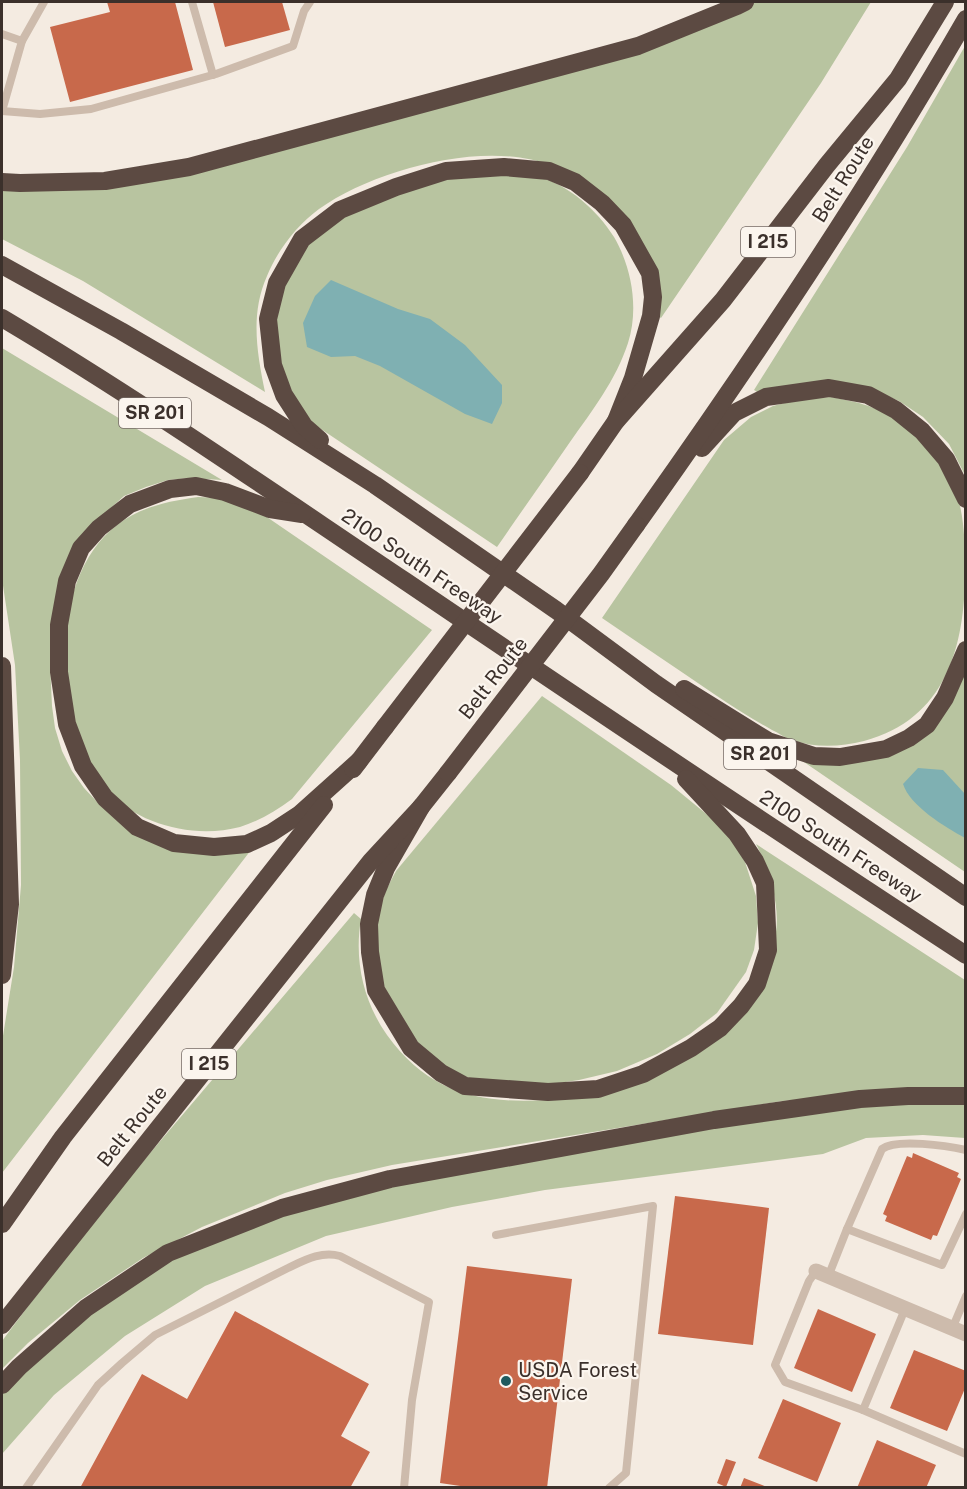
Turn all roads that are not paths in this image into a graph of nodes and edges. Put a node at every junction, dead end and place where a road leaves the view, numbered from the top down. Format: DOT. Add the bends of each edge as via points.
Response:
graph roads {
  1 [pos="44,2"];
  2 [pos="192,2"];
  3 [pos="310,2"];
  4 [pos="745,2"];
  5 [pos="945,2"];
  6 [pos="966,19"];
  7 [pos="2,34"];
  8 [pos="22,41"];
  9 [pos="213,75"];
  10 [pos="2,111"];
  11 [pos="2,182"];
  12 [pos="2,265"];
  13 [pos="2,318"];
  14 [pos="616,421"];
  15 [pos="375,485"];
  16 [pos="966,499"];
  17 [pos="652,502"];
  18 [pos="306,515"];
  19 [pos="556,610"];
  20 [pos="966,650"];
  21 [pos="2,666"];
  22 [pos="666,756"];
  23 [pos="359,761"];
  24 [pos="421,807"];
  25 [pos="966,897"];
  26 [pos="966,955"];
  27 [pos="2,975"];
  28 [pos="966,1096"];
  29 [pos="966,1150"];
  30 [pos="966,1214"];
  31 [pos="2,1224"];
  32 [pos="846,1228"];
  33 [pos="496,1235"];
  34 [pos="822,1274"];
  35 [pos="966,1296"];
  36 [pos="905,1309"];
  37 [pos="2,1325"];
  38 [pos="959,1332"];
  39 [pos="2,1385"];
  40 [pos="863,1410"];
  41 [pos="965,1455"];
  42 [pos="26,1488"];
  43 [pos="404,1488"];
  44 [pos="609,1488"];
  1 -- 8 [label="lane"];
  2 -- 9 [label="lane"];
  3 -- 9 [label="lane" via="293,46"];
  4 -- 11 [label="highway" via="638,46 189,166 105,181"];
  5 -- 14 [label="highway, Belt Route / I 215" via="898,79 723,300"];
  6 -- 17 [label="highway, Belt Route / I 215" via="872,177"];
  7 -- 8 [label="lane"];
  8 -- 10 [label="lane"];
  9 -- 10 [label="lane" via="91,109 40,114"];
  12 -- 15 [label="highway, 2100 South Freeway / SR 201" via="268,417"];
  13 -- 18 [label="highway, 2100 South Freeway / SR 201" via="96,374"];
  14 -- 15 [label="highway" via="645,343 652,297 650,273 623,225 575,182 549,171 504,167 446,171 340,210 302,239 277,283 268,319 273,365 284,395 304,426"];
  14 -- 23 [label="highway, Belt Route / I 215, bridge"];
  15 -- 19 [label="highway, 2100 South Freeway / SR 201"];
  16 -- 17 [label="highway" via="946,459 922,431 896,410 868,395 829,388 766,397 734,413"];
  17 -- 24 [label="highway, Belt Route / I 215, bridge" via="602,574"];
  18 -- 22 [label="highway, 2100 South Freeway / SR 201"];
  18 -- 23 [label="highway" via="270,509 196,486 170,489 130,504 99,528 81,548 67,581 59,625 59,672 67,724 83,766 105,798 137,827 174,843 214,847 248,844 300,814"];
  19 -- 20 [label="highway" via="768,741 814,756 858,755 886,749 909,738 927,725 945,698"];
  19 -- 25 [label="highway, 2100 South Freeway / SR 201" via="656,684"];
  21 -- 27 [label="highway" via="10,904"];
  22 -- 24 [label="highway" via="737,834 754,861 765,883 768,950 757,984 720,1028 643,1074 598,1089 548,1092 465,1086 441,1073 411,1048 376,990 369,924 386,868"];
  22 -- 26 [label="highway, 2100 South Freeway / SR 201"];
  23 -- 31 [label="highway, Belt Route / I 215" via="63,1137"];
  24 -- 37 [label="highway, Belt Route / I 215" via="371,861"];
  28 -- 39 [label="highway" via="860,1099 714,1120 390,1179 282,1208 168,1253 86,1308"];
  29 -- 32 [label="lane" via="919,1144 886,1145"];
  30 -- 32 [label="lane" via="942,1265"];
  32 -- 34 [label="lane"];
  33 -- 44 [label="lane" via="653,1206 626,1473"];
  34 -- 36 [label="street"];
  34 -- 40 [label="lane" via="809,1281 775,1365 785,1382"];
  35 -- 38 [label="lane"];
  36 -- 38 [label="street"];
  36 -- 40 [label="lane"];
  40 -- 41 [label="lane"];
  42 -- 43 [label="lane" via="98,1385 155,1335 308,1258 330,1253 429,1302 412,1400"];
}
